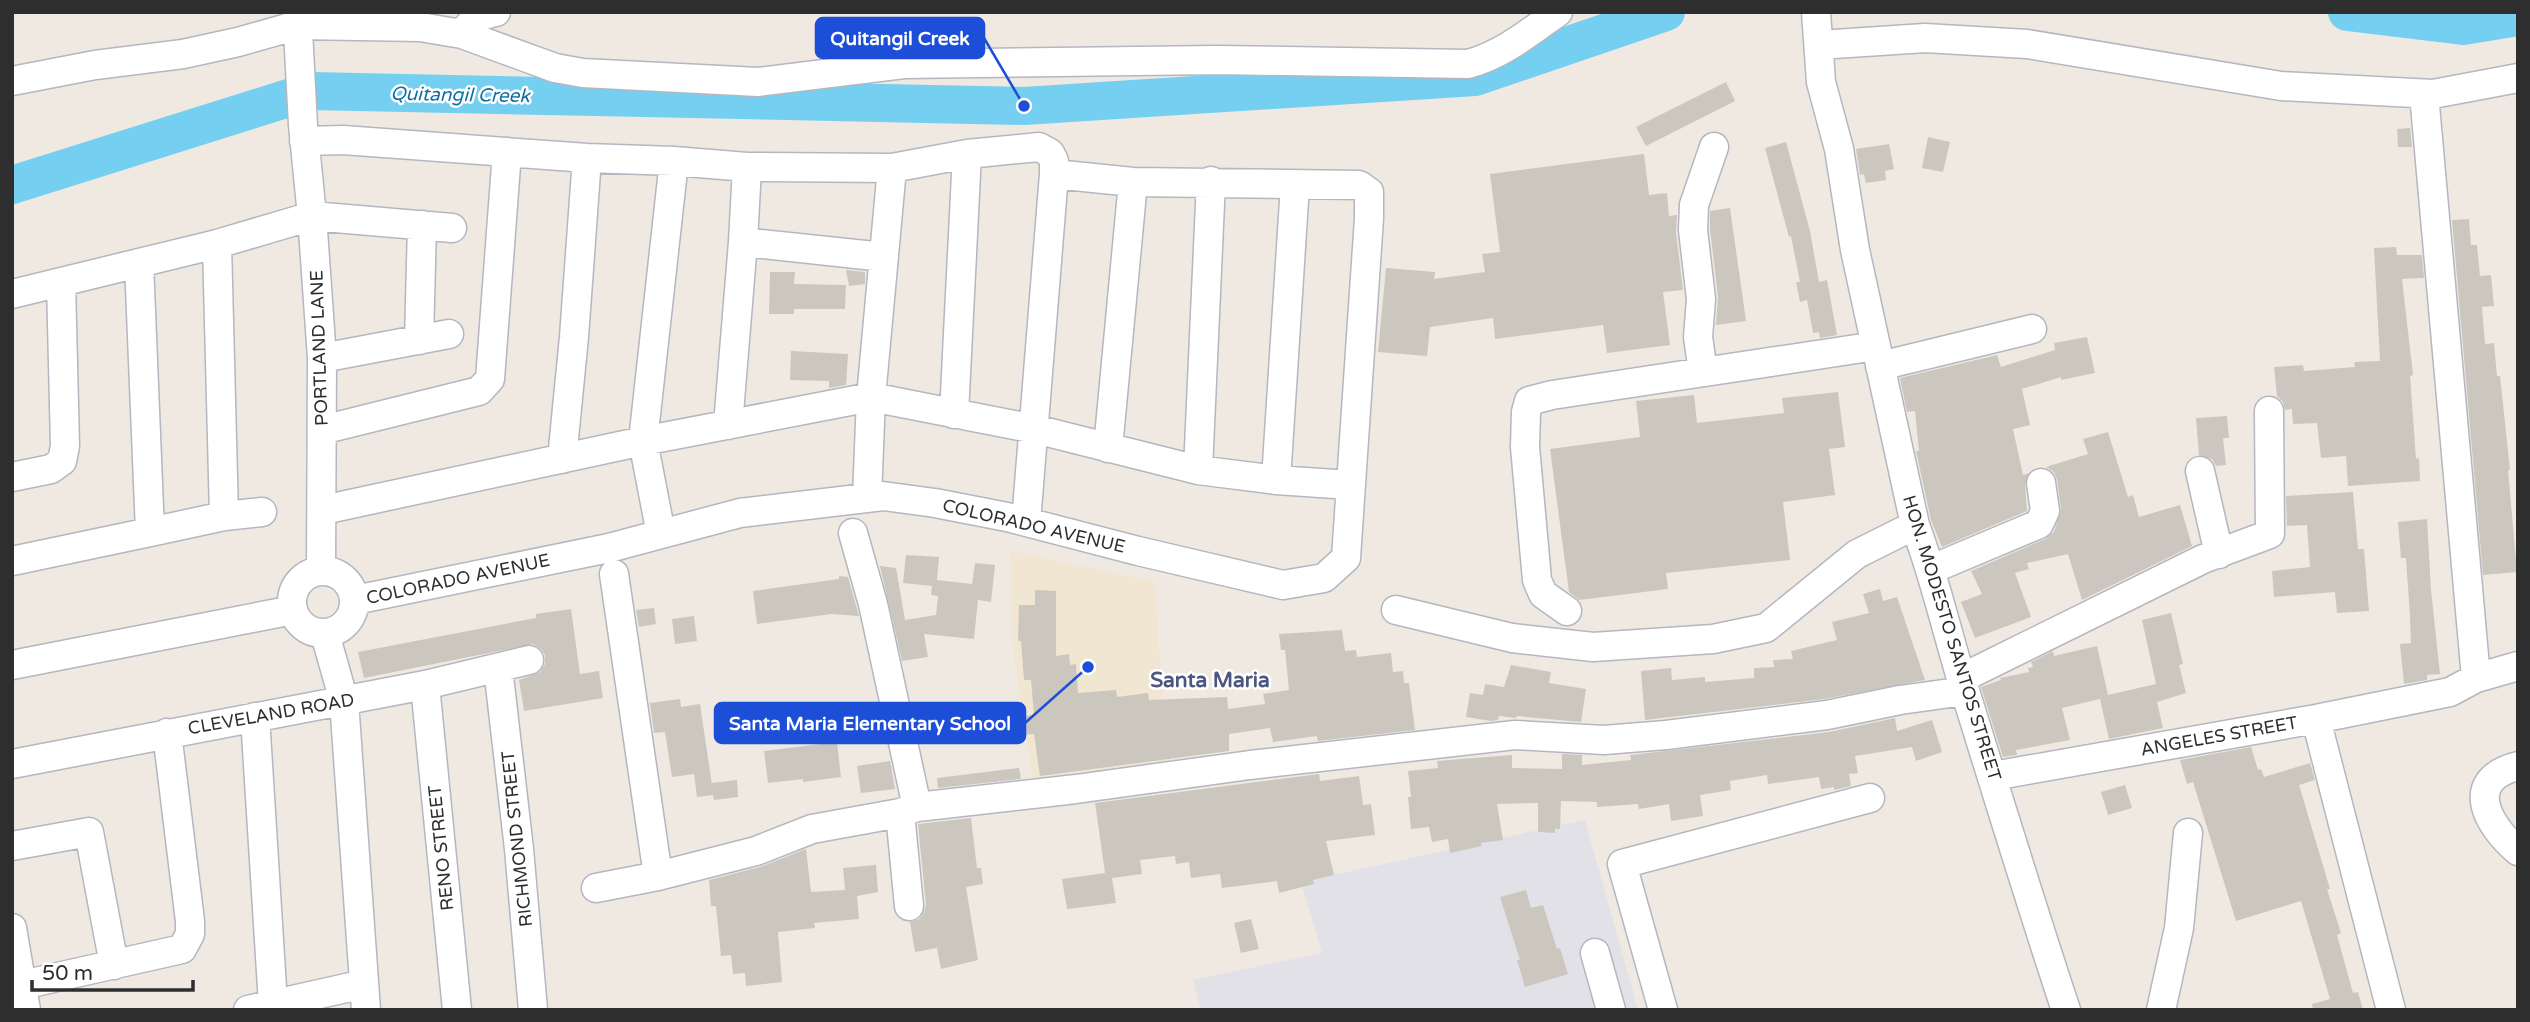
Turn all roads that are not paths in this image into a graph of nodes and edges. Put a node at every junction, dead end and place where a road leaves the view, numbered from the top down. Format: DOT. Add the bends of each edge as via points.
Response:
graph roads {
  1 [pos="496,12"];
  2 [pos="1558,12"];
  3 [pos="1816,12"];
  4 [pos="419,20"];
  5 [pos="298,28"];
  6 [pos="462,34"];
  7 [pos="1819,45"];
  8 [pos="2518,78"];
  9 [pos="12,81"];
  10 [pos="2424,94"];
  11 [pos="304,133"];
  12 [pos="1714,148"];
  13 [pos="508,152"];
  14 [pos="967,154"];
  15 [pos="587,158"];
  16 [pos="674,161"];
  17 [pos="747,167"];
  18 [pos="892,168"];
  19 [pos="1054,174"];
  20 [pos="1211,181"];
  21 [pos="1133,182"];
  22 [pos="1295,185"];
  23 [pos="312,216"];
  24 [pos="422,225"];
  25 [pos="452,228"];
  26 [pos="743,242"];
  27 [pos="216,244"];
  28 [pos="884,257"];
  29 [pos="139,263"];
  30 [pos="61,282"];
  31 [pos="12,295"];
  32 [pos="2032,329"];
  33 [pos="449,334"];
  34 [pos="419,340"];
  35 [pos="1878,356"];
  36 [pos="322,358"];
  37 [pos="1703,372"];
  38 [pos="871,397"];
  39 [pos="2269,411"];
  40 [pos="954,414"];
  41 [pos="728,425"];
  42 [pos="1035,429"];
  43 [pos="322,430"];
  44 [pos="643,441"];
  45 [pos="1108,448"];
  46 [pos="562,459"];
  47 [pos="1198,470"];
  48 [pos="2200,471"];
  49 [pos="12,477"];
  50 [pos="1276,480"];
  51 [pos="2041,483"];
  52 [pos="1350,485"];
  53 [pos="867,498"];
  54 [pos="323,510"];
  55 [pos="262,512"];
  56 [pos="224,516"];
  57 [pos="1026,522"];
  58 [pos="1915,525"];
  59 [pos="150,532"];
  60 [pos="853,533"];
  61 [pos="661,534"];
  62 [pos="2218,554"];
  63 [pos="12,561"];
  64 [pos="1932,569"];
  65 [pos="321,571"];
  66 [pos="614,574"];
  67 [pos="355,600"];
  68 [pos="293,610"];
  69 [pos="1396,610"];
  70 [pos="1567,611"];
  71 [pos="325,634"];
  72 [pos="529,660"];
  73 [pos="12,665"];
  74 [pos="2518,666"];
  75 [pos="498,668"];
  76 [pos="2476,678"];
  77 [pos="1963,684"];
  78 [pos="425,685"];
  79 [pos="344,701"];
  80 [pos="255,717"];
  81 [pos="2316,719"];
  82 [pos="167,733"];
  83 [pos="12,764"];
  84 [pos="2518,766"];
  85 [pos="1993,776"];
  86 [pos="1870,798"];
  87 [pos="909,810"];
  88 [pos="2189,833"];
  89 [pos="12,846"];
  90 [pos="2518,850"];
  91 [pos="658,876"];
  92 [pos="596,888"];
  93 [pos="909,906"];
  94 [pos="12,928"];
  95 [pos="1595,953"];
  96 [pos="114,965"];
  97 [pos="365,997"];
  98 [pos="24,998"];
  99 [pos="261,1007"];
  100 [pos="457,1010"];
  101 [pos="533,1010"];
  102 [pos="1611,1010"];
  103 [pos="1663,1010"];
  104 [pos="2066,1010"];
  105 [pos="2161,1010"];
  106 [pos="2391,1010"];
  1 -- 6 [label="street" via="471,21"];
  2 -- 6 [label="street" via="1513,44 1468,64 1217,60 904,64 758,82 583,73 555,68"];
  3 -- 7 [label="street, HON. MODESTO SANTOS STREET"];
  4 -- 5 [label="street"];
  4 -- 6 [label="street"];
  5 -- 9 [label="street" via="183,54"];
  5 -- 11 [label="street, PORTLAND LANE"];
  7 -- 10 [label="street" via="1925,38 2027,44 2281,86"];
  7 -- 35 [label="street, HON. MODESTO SANTOS STREET" via="1821,82 1839,149"];
  8 -- 10 [label="street"];
  10 -- 76 [label="street"];
  11 -- 13 [label="street"];
  11 -- 23 [label="street, PORTLAND LANE"];
  12 -- 37 [label="street" via="1694,205"];
  13 -- 15 [label="street"];
  13 -- 43 [label="street" via="490,379 479,391"];
  14 -- 18 [label="street"];
  14 -- 19 [label="street" via="1039,148 1050,153"];
  14 -- 40 [label="street"];
  15 -- 16 [label="street"];
  15 -- 46 [label="street"];
  16 -- 17 [label="street"];
  16 -- 44 [label="street"];
  17 -- 18 [label="street"];
  17 -- 26 [label="street"];
  18 -- 28 [label="street"];
  19 -- 21 [label="street"];
  19 -- 42 [label="street"];
  20 -- 21 [label="street"];
  20 -- 22 [label="street"];
  20 -- 47 [label="street"];
  21 -- 45 [label="street"];
  22 -- 50 [label="street"];
  22 -- 52 [label="street, COLORADO AVENUE" via="1359,185 1369,192"];
  23 -- 24 [label="street"];
  23 -- 27 [label="street"];
  23 -- 36 [label="street, PORTLAND LANE"];
  24 -- 25 [label="street"];
  24 -- 34 [label="street"];
  26 -- 28 [label="street"];
  26 -- 41 [label="street"];
  27 -- 29 [label="street"];
  27 -- 56 [label="street"];
  28 -- 38 [label="street"];
  29 -- 30 [label="street"];
  29 -- 59 [label="street"];
  30 -- 31 [label="street"];
  30 -- 49 [label="street" via="62,461 51,469"];
  32 -- 35 [label="street"];
  33 -- 34 [label="street"];
  34 -- 36 [label="street"];
  35 -- 37 [label="street"];
  35 -- 58 [label="street, HON. MODESTO SANTOS STREET"];
  36 -- 43 [label="street, PORTLAND LANE"];
  37 -- 70 [label="street" via="1529,401 1525,447 1536,580 1543,594"];
  38 -- 40 [label="street"];
  38 -- 41 [label="street"];
  38 -- 53 [label="street"];
  39 -- 62 [label="street" via="2270,534"];
  40 -- 42 [label="street"];
  41 -- 44 [label="street"];
  42 -- 45 [label="street"];
  42 -- 57 [label="street"];
  43 -- 54 [label="street, PORTLAND LANE"];
  44 -- 46 [label="street"];
  44 -- 61 [label="street"];
  45 -- 47 [label="street"];
  46 -- 54 [label="street"];
  47 -- 50 [label="street"];
  48 -- 62 [label="street"];
  50 -- 52 [label="street"];
  51 -- 64 [label="street" via="2045,511 2039,524"];
  52 -- 57 [label="street, COLORADO AVENUE" via="1346,558 1324,578 1283,584"];
  53 -- 57 [label="street, COLORADO AVENUE" via="935,503"];
  53 -- 61 [label="street, COLORADO AVENUE" via="740,513"];
  54 -- 65 [label="street, PORTLAND LANE"];
  55 -- 56 [label="street"];
  56 -- 59 [label="street"];
  58 -- 64 [label="street, HON. MODESTO SANTOS STREET"];
  58 -- 69 [label="street" via="1857,554 1766,628 1713,639 1593,647 1512,638"];
  59 -- 63 [label="street"];
  60 -- 87 [label="street" via="873,604"];
  61 -- 67 [label="street, COLORADO AVENUE"];
  62 -- 77 [label="street"];
  64 -- 77 [label="street, HON. MODESTO SANTOS STREET"];
  65 -- 67 [label="street" via="338,574"];
  65 -- 68 [label="street" via="304,577 293,592"];
  66 -- 91 [label="street"];
  67 -- 71 [label="street" via="351,616 341,628"];
  68 -- 71 [label="street" via="304,627"];
  68 -- 73 [label="street"];
  71 -- 79 [label="street"];
  72 -- 75 [label="street, CLEVELAND ROAD"];
  74 -- 76 [label="street"];
  75 -- 78 [label="street, CLEVELAND ROAD"];
  75 -- 101 [label="street, RICHMOND STREET"];
  76 -- 81 [label="street" via="2450,692"];
  77 -- 85 [label="street, HON. MODESTO SANTOS STREET"];
  77 -- 87 [label="street" via="1827,715 1666,735 1604,740 1515,735"];
  78 -- 79 [label="street, CLEVELAND ROAD"];
  78 -- 100 [label="street, RENO STREET"];
  79 -- 80 [label="street, CLEVELAND ROAD"];
  79 -- 97 [label="street"];
  80 -- 82 [label="street, CLEVELAND ROAD"];
  80 -- 99 [label="street"];
  81 -- 85 [label="street, ANGELES STREET"];
  81 -- 106 [label="street, ANGELES STREET"];
  82 -- 83 [label="street, CLEVELAND ROAD"];
  82 -- 96 [label="street" via="190,934 183,949"];
  84 -- 90 [label="street" via="2503,770 2488,784 2484,808 2496,829"];
  85 -- 104 [label="street, HON. MODESTO SANTOS STREET"];
  86 -- 103 [label="street" via="1622,864"];
  87 -- 91 [label="street" via="812,829 756,851"];
  87 -- 93 [label="street"];
  88 -- 105 [label="street" via="2179,928"];
  89 -- 96 [label="street" via="89,832"];
  91 -- 92 [label="street"];
  94 -- 98 [label="street"];
  95 -- 102 [label="street"];
  96 -- 98 [label="street"];
  97 -- 99 [label="street"];
}
